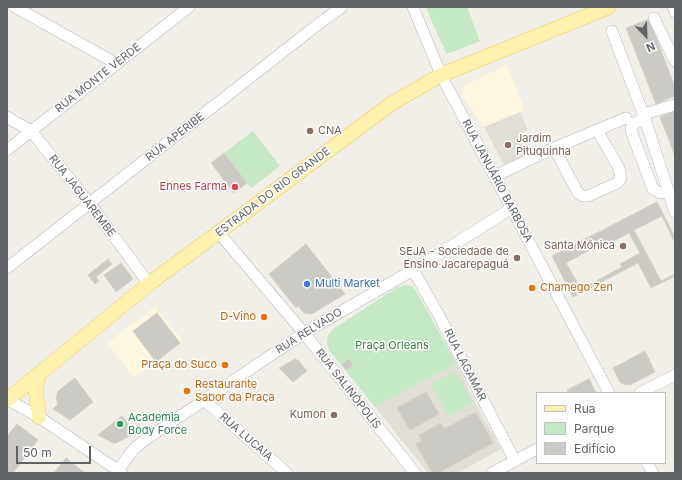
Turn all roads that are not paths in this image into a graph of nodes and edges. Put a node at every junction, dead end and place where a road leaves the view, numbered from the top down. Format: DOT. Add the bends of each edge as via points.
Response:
graph roads {
  1 [pos="15,7"];
  2 [pos="189,7"];
  3 [pos="342,7"];
  4 [pos="414,7"];
  5 [pos="609,7"];
  6 [pos="673,7"];
  7 [pos="675,12"];
  8 [pos="654,18"];
  9 [pos="612,31"];
  10 [pos="675,61"];
  11 [pos="117,64"];
  12 [pos="441,75"];
  13 [pos="675,104"];
  14 [pos="644,116"];
  15 [pos="7,117"];
  16 [pos="626,118"];
  17 [pos="598,130"];
  18 [pos="31,131"];
  19 [pos="554,148"];
  20 [pos="7,150"];
  21 [pos="495,176"];
  22 [pos="669,192"];
  23 [pos="90,204"];
  24 [pos="512,208"];
  25 [pos="675,212"];
  26 [pos="219,232"];
  27 [pos="7,268"];
  28 [pos="414,270"];
  29 [pos="149,284"];
  30 [pos="304,333"];
  31 [pos="38,375"];
  32 [pos="675,375"];
  33 [pos="608,392"];
  34 [pos="642,392"];
  35 [pos="7,400"];
  36 [pos="205,401"];
  37 [pos="39,417"];
  38 [pos="536,450"];
  39 [pos="515,461"];
  40 [pos="648,464"];
  41 [pos="120,471"];
  42 [pos="287,473"];
  43 [pos="415,473"];
  44 [pos="492,473"];
  45 [pos="653,473"];
  1 -- 11 [label="street"];
  2 -- 11 [label="street, RUA MONTE VERDE"];
  3 -- 23 [label="street, RUA APERIBE"];
  4 -- 12 [label="street, RUA JANUÁRIO BARBOSA"];
  5 -- 12 [label="main road, ESTRADA DO RIO GRANDE"];
  6 -- 7 [label="street"];
  8 -- 10 [label="street"];
  9 -- 14 [label="street"];
  11 -- 18 [label="street, RUA MONTE VERDE"];
  12 -- 21 [label="street, RUA JANUÁRIO BARBOSA"];
  12 -- 26 [label="main road, ESTRADA DO RIO GRANDE" via="391,104"];
  13 -- 14 [label="street"];
  14 -- 22 [label="street"];
  14 -- 22 [label="street" via="632,124 631,130 653,188 660,193"];
  15 -- 18 [label="street, RUA JAGUAREMBE"];
  16 -- 17 [label="street"];
  17 -- 19 [label="street"];
  17 -- 19 [label="street" via="619,168 621,178 617,183 588,196 580,195"];
  18 -- 20 [label="street, RUA MONTE VERDE"];
  18 -- 23 [label="street, RUA JAGUAREMBE"];
  19 -- 21 [label="street"];
  21 -- 24 [label="street, RUA JANUÁRIO BARBOSA"];
  22 -- 25 [label="street"];
  23 -- 27 [label="street, RUA APERIBE"];
  23 -- 29 [label="street, RUA JAGUAREMBE"];
  24 -- 28 [label="street, RUA RELVADO"];
  24 -- 33 [label="street, RUA JANUÁRIO BARBOSA"];
  26 -- 29 [label="main road, ESTRADA DO RIO GRANDE"];
  26 -- 30 [label="street, RUA SALINÓPOLIS"];
  28 -- 30 [label="street, RUA RELVADO"];
  28 -- 39 [label="street, RUA LAGAMAR"];
  29 -- 31 [label="main road, ESTRADA DO RIO GRANDE"];
  30 -- 36 [label="street, RUA RELVADO"];
  30 -- 43 [label="street, RUA SALINÓPOLIS"];
  31 -- 35 [label="main road, ESTRADA DO RIO GRANDE"];
  31 -- 37 [label="main road" via="36,392"];
  32 -- 34 [label="street"];
  35 -- 37 [label="street"];
  36 -- 41 [label="street, RUA RELVADO" via="142,442 133,450"];
  36 -- 42 [label="street, RUA LUCAIA"];
  37 -- 41 [label="street"];
  38 -- 39 [label="street"];
  39 -- 44 [label="street"];
  40 -- 45 [label="street"];
}
